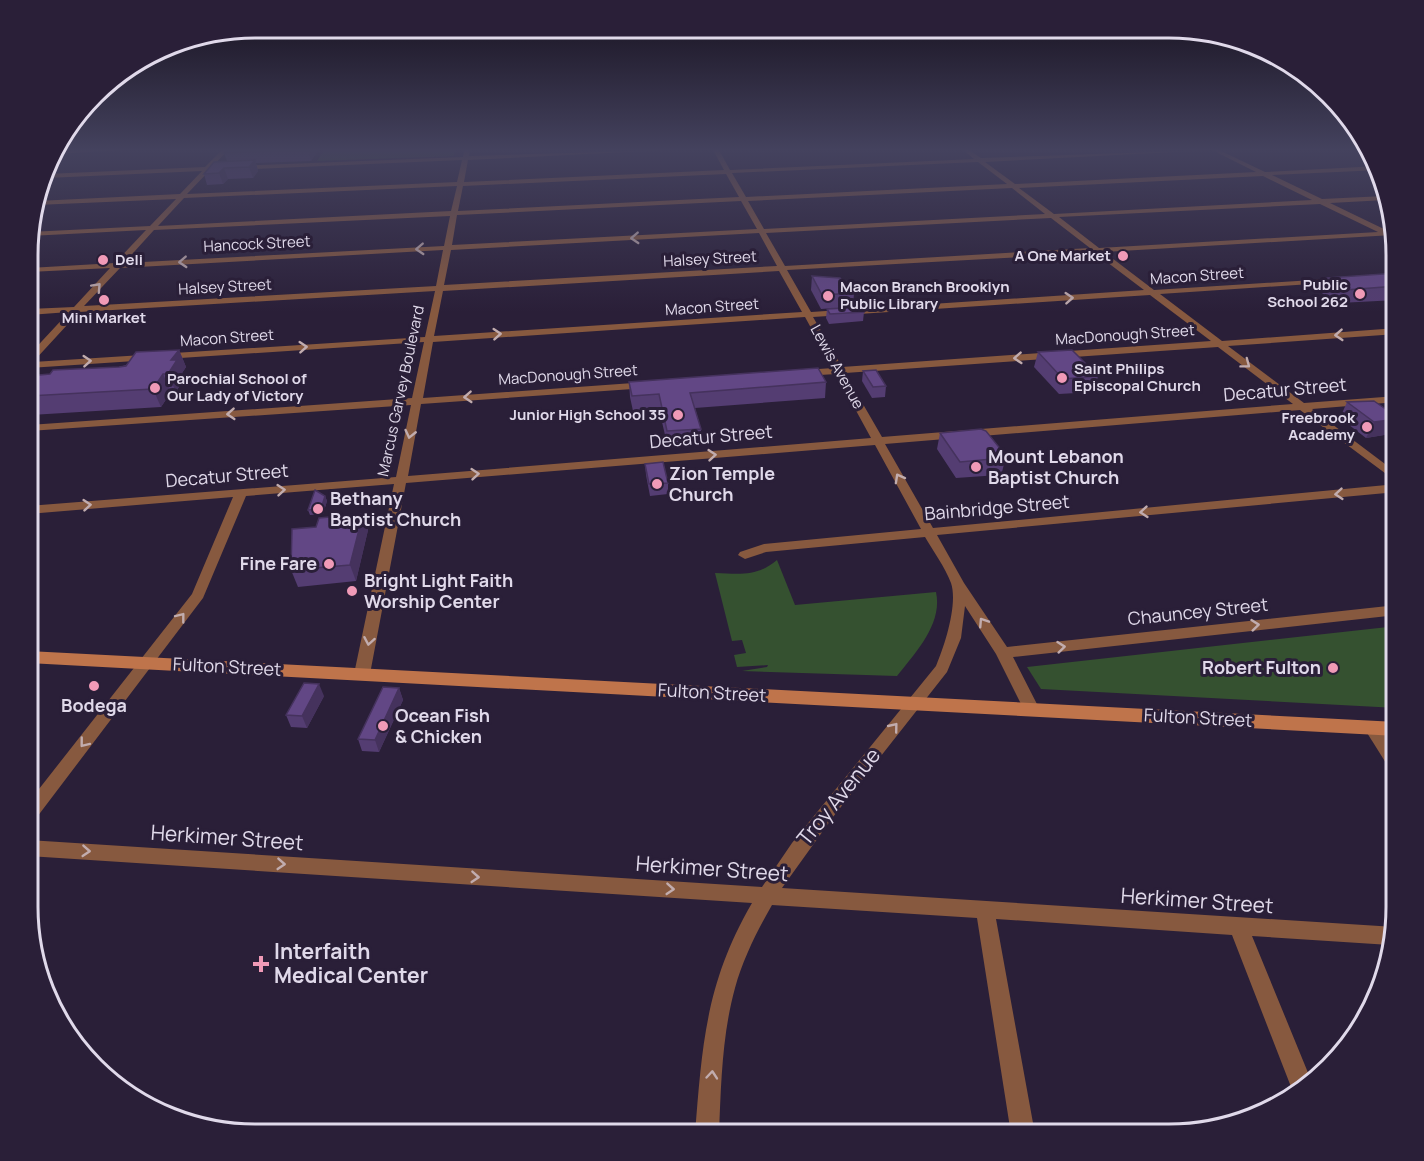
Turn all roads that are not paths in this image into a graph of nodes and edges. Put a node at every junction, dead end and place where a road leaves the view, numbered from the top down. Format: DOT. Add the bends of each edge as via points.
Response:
graph roads {
  1 [pos="174,204"];
  2 [pos="456,204"];
  3 [pos="637,204"];
  4 [pos="747,204"];
  5 [pos="1037,204"];
  6 [pos="1265,204"];
  7 [pos="1329,204"];
  8 [pos="455,213"];
  9 [pos="1052,216"];
  10 [pos="152,228"];
  11 [pos="761,231"];
  12 [pos="1385,231"];
  13 [pos="38,234"];
  14 [pos="1386,234"];
  15 [pos="448,248"];
  16 [pos="1097,250"];
  17 [pos="117,265"];
  18 [pos="782,268"];
  19 [pos="38,269"];
  20 [pos="1350,280"];
  21 [pos="439,288"];
  22 [pos="1153,293"];
  23 [pos="76,309"];
  24 [pos="38,311"];
  25 [pos="808,315"];
  26 [pos="1386,332"];
  27 [pos="430,339"];
  28 [pos="1220,344"];
  29 [pos="38,352"];
  30 [pos="38,361"];
  31 [pos="839,371"];
  32 [pos="789,374"];
  33 [pos="660,384"];
  34 [pos="1386,400"];
  35 [pos="418,401"];
  36 [pos="1302,407"];
  37 [pos="38,428"];
  38 [pos="878,441"];
  39 [pos="1386,471"];
  40 [pos="400,480"];
  41 [pos="1386,489"];
  42 [pos="241,493"];
  43 [pos="38,509"];
  44 [pos="929,532"];
  45 [pos="745,555"];
  46 [pos="958,584"];
  47 [pos="1386,611"];
  48 [pos="1003,653"];
  49 [pos="38,658"];
  50 [pos="146,663"];
  51 [pos="362,674"];
  52 [pos="914,703"];
  53 [pos="1032,710"];
  54 [pos="1372,728"];
  55 [pos="1386,729"];
  56 [pos="1386,749"];
  57 [pos="38,803"];
  58 [pos="38,849"];
  59 [pos="764,895"];
  60 [pos="985,910"];
  61 [pos="1238,926"];
  62 [pos="1385,936"];
  63 [pos="1300,1080"];
  64 [pos="708,1124"];
  65 [pos="1021,1124"];
  1 -- 10 [label="street"];
  2 -- 8 [label="street, Marcus Garvey Boulevard"];
  3 -- 8 [label="street"];
  4 -- 11 [label="street, Lewis Avenue"];
  5 -- 9 [label="street"];
  6 -- 9 [label="street, Hancock Street"];
  7 -- 12 [label="street"];
  8 -- 10 [label="street"];
  8 -- 15 [label="street, Marcus Garvey Boulevard"];
  9 -- 11 [label="street, Hancock Street"];
  9 -- 16 [label="street"];
  10 -- 13 [label="street"];
  10 -- 17 [label="street"];
  11 -- 15 [label="street, Hancock Street, one-way"];
  11 -- 18 [label="street, Lewis Avenue"];
  14 -- 16 [label="street, Halsey Street"];
  15 -- 17 [label="street, Hancock Street, one-way"];
  15 -- 21 [label="street, Marcus Garvey Boulevard"];
  16 -- 18 [label="street, Halsey Street"];
  16 -- 22 [label="street"];
  17 -- 19 [label="street, Hancock Street"];
  23 -- 17 [label="street, one-way"];
  18 -- 21 [label="street, Halsey Street"];
  18 -- 25 [label="street, Lewis Avenue"];
  20 -- 22 [label="street, Macon Street"];
  21 -- 23 [label="street, Halsey Street"];
  21 -- 27 [label="street, Marcus Garvey Boulevard"];
  25 -- 22 [label="street, Macon Street, one-way"];
  22 -- 28 [label="street"];
  23 -- 24 [label="street, Halsey Street"];
  23 -- 29 [label="street"];
  27 -- 25 [label="street, Macon Street, one-way"];
  25 -- 31 [label="street, Lewis Avenue"];
  26 -- 28 [label="street, MacDonough Street, one-way"];
  30 -- 27 [label="street, Macon Street, one-way"];
  27 -- 35 [label="street, Marcus Garvey Boulevard"];
  28 -- 31 [label="street, MacDonough Street, one-way"];
  28 -- 36 [label="street, one-way"];
  31 -- 32 [label="street, MacDonough Street"];
  31 -- 38 [label="street, Lewis Avenue"];
  33 -- 35 [label="street, MacDonough Street, one-way"];
  34 -- 36 [label="street, Decatur Street"];
  35 -- 37 [label="street, MacDonough Street, one-way"];
  35 -- 40 [label="street, Marcus Garvey Boulevard, one-way"];
  36 -- 38 [label="street, Decatur Street"];
  36 -- 39 [label="street"];
  40 -- 38 [label="street, Decatur Street, one-way"];
  44 -- 38 [label="street, Lewis Avenue, one-way"];
  42 -- 40 [label="street, Decatur Street, one-way"];
  40 -- 51 [label="street, Marcus Garvey Boulevard, one-way"];
  41 -- 44 [label="street, Bainbridge Street, one-way"];
  43 -- 42 [label="street, Decatur Street, one-way"];
  50 -- 42 [label="street, one-way" via="198,595"];
  44 -- 45 [label="street, Bainbridge Street" via="764,548"];
  44 -- 46 [label="street, Lewis Avenue"];
  48 -- 46 [label="street, Lewis Avenue, one-way"];
  46 -- 52 [label="street, Lewis Avenue" via="958,623 953,645 942,668"];
  48 -- 47 [label="street, Chauncey Street, one-way"];
  48 -- 53 [label="street, Lewis Avenue"];
  49 -- 50 [label="main road, Fulton Street"];
  50 -- 51 [label="main road, Fulton Street"];
  50 -- 57 [label="street, one-way"];
  51 -- 52 [label="main road, Fulton Street"];
  52 -- 53 [label="main road, Fulton Street"];
  59 -- 52 [label="street, Troy Avenue, one-way"];
  53 -- 54 [label="main road, Fulton Street"];
  54 -- 55 [label="main road, Fulton Street"];
  54 -- 56 [label="street"];
  58 -- 59 [label="street, Herkimer Street, one-way"];
  59 -- 60 [label="street, Herkimer Street"];
  64 -- 59 [label="street, Troy Avenue, one-way" via="716,1028 730,969"];
  60 -- 61 [label="street, Herkimer Street"];
  60 -- 65 [label="street"];
  61 -- 62 [label="street, Herkimer Street"];
  61 -- 63 [label="street"];
}
